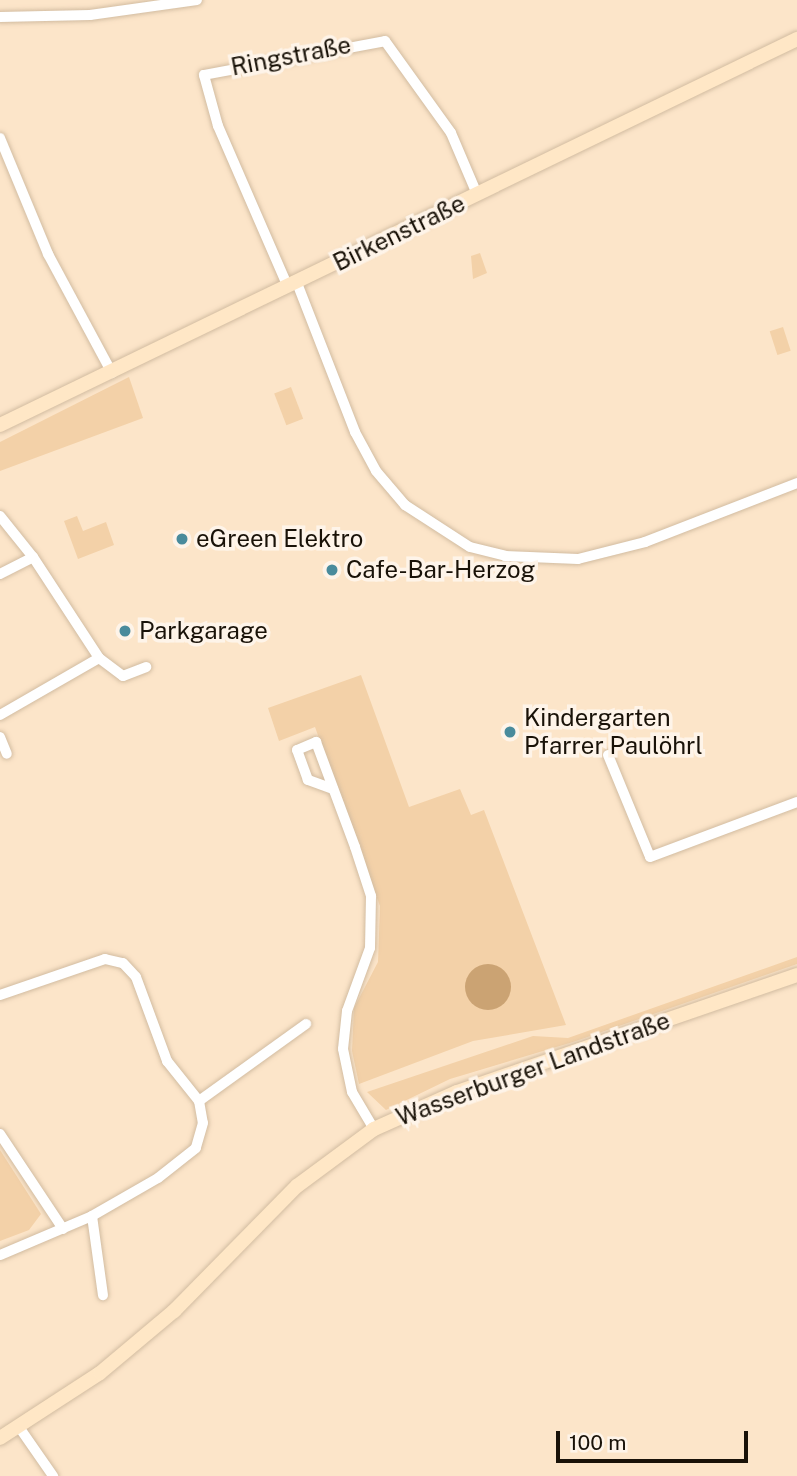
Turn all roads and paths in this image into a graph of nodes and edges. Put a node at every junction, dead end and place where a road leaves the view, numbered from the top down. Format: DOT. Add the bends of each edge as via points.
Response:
graph roads {
  1 [pos="197,0"];
  2 [pos="0,18"];
  3 [pos="797,39"];
  4 [pos="0,138"];
  5 [pos="477,194"];
  6 [pos="293,285"];
  7 [pos="111,373"];
  8 [pos="0,425"];
  9 [pos="797,483"];
  10 [pos="0,516"];
  11 [pos="33,557"];
  12 [pos="0,574"];
  13 [pos="99,658"];
  14 [pos="146,667"];
  15 [pos="0,715"];
  16 [pos="0,737"];
  17 [pos="7,754"];
  18 [pos="608,755"];
  19 [pos="333,789"];
  20 [pos="797,803"];
  21 [pos="797,975"];
  22 [pos="0,995"];
  23 [pos="306,1024"];
  24 [pos="199,1101"];
  25 [pos="374,1129"];
  26 [pos="0,1134"];
  27 [pos="92,1216"];
  28 [pos="64,1229"];
  29 [pos="0,1255"];
  30 [pos="103,1295"];
  31 [pos="19,1427"];
  32 [pos="0,1438"];
  33 [pos="53,1476"];
  1 -- 2 [label="street" via="90,15"];
  3 -- 5 [label="street, Birkenstraße"];
  4 -- 7 [label="street" via="48,254"];
  5 -- 6 [label="street, Birkenstraße"];
  5 -- 6 [label="street, Ringstraße" via="451,133 385,41 204,75 218,126"];
  6 -- 7 [label="street, Birkenstraße"];
  6 -- 9 [label="street" via="376,471 405,505 470,547 505,556 578,559 645,542"];
  7 -- 8 [label="street, Birkenstraße"];
  10 -- 11 [label="street"];
  11 -- 12 [label="street"];
  11 -- 13 [label="street"];
  13 -- 14 [label="street" via="123,676"];
  13 -- 15 [label="street"];
  16 -- 17 [label="street"];
  18 -- 20 [label="street" via="650,857"];
  19 -- 19 [label="street" via="316,742 297,750 309,780"];
  19 -- 25 [label="street" via="371,896 370,948 347,1011 343,1049 352,1092"];
  21 -- 25 [label="street, Wasserburger Landstraße" via="457,1092"];
  22 -- 24 [label="street" via="105,959 124,963 136,977 167,1061"];
  23 -- 24 [label="street"];
  24 -- 27 [label="street" via="203,1123 196,1148 158,1178"];
  25 -- 31 [label="street, Wasserburger Landstraße" via="297,1186 174,1311 100,1373"];
  26 -- 28 [label="street"];
  27 -- 28 [label="street"];
  27 -- 30 [label="street"];
  28 -- 29 [label="street"];
  31 -- 32 [label="street, Wasserburger Landstraße"];
  31 -- 33 [label="street"];
}
